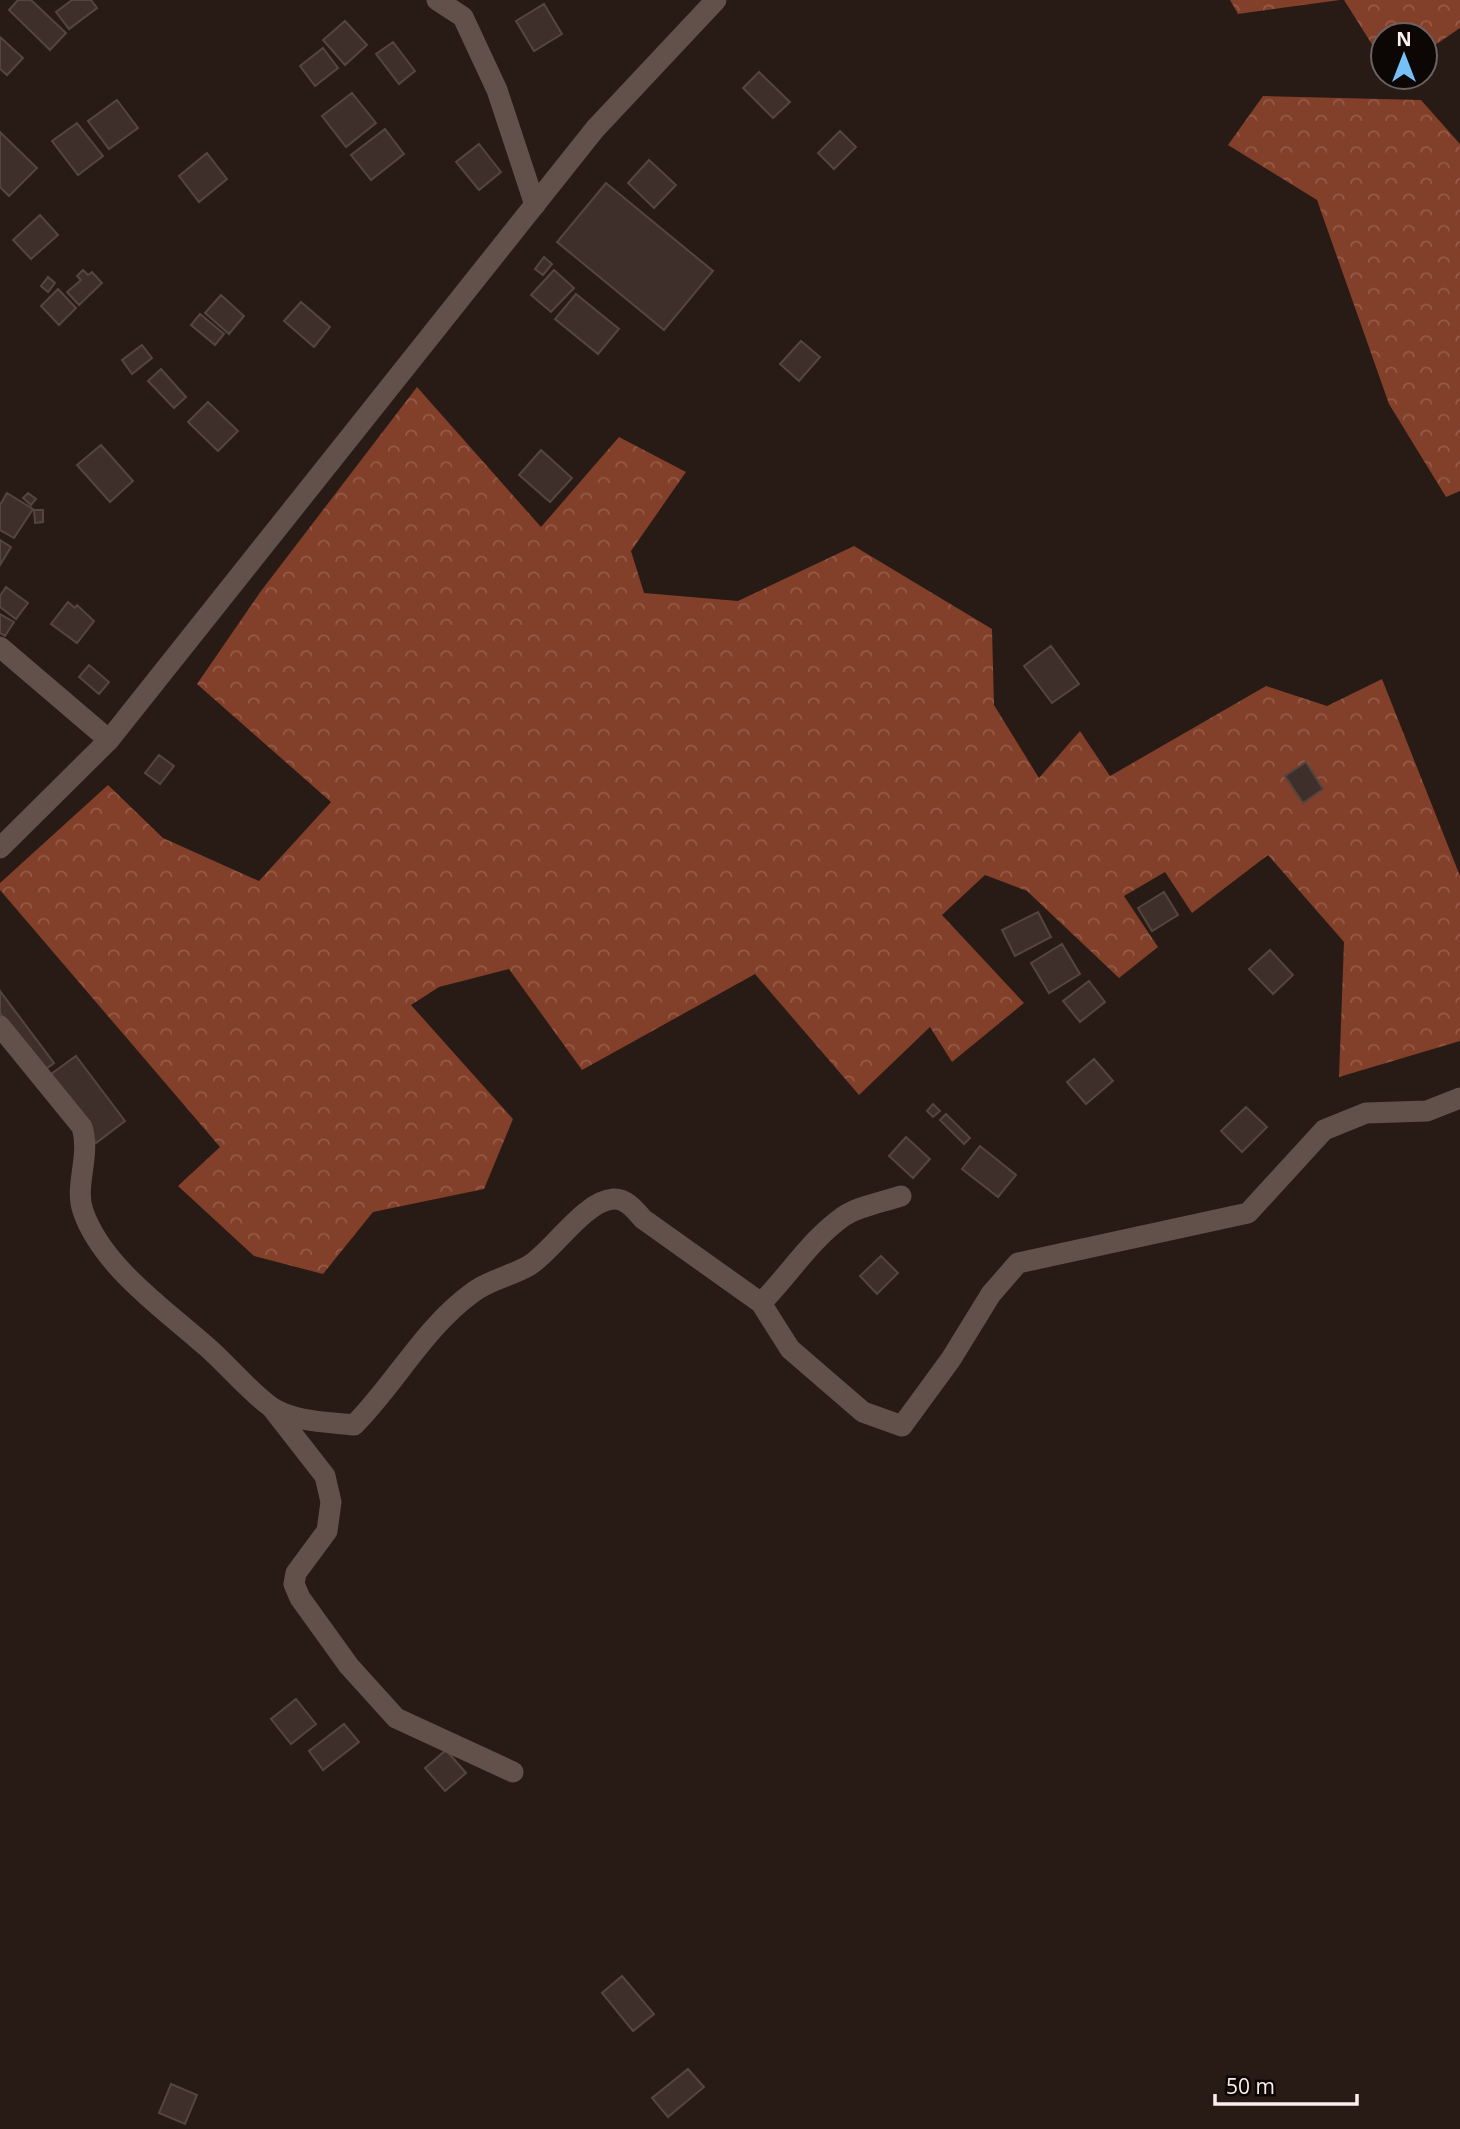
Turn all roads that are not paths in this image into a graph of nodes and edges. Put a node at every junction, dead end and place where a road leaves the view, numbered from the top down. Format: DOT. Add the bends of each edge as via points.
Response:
graph roads {
  1 [pos="437,0"];
  2 [pos="716,0"];
  3 [pos="535,205"];
  4 [pos="0,647"];
  5 [pos="109,740"];
  6 [pos="0,848"];
  7 [pos="0,1026"];
  8 [pos="1460,1098"];
  9 [pos="901,1196"];
  10 [pos="761,1303"];
  11 [pos="272,1408"];
  12 [pos="513,1772"];
  1 -- 3 [label="street" via="463,18 469,30 497,90"];
  2 -- 3 [label="street" via="595,129"];
  3 -- 5 [label="street"];
  4 -- 5 [label="street"];
  5 -- 6 [label="street"];
  7 -- 11 [label="street" via="82,1127 87,1144 83,1211 108,1255 155,1306 201,1341"];
  8 -- 10 [label="street" via="1427,1111 1366,1113 1324,1130 1248,1213 1018,1263 991,1294 902,1426 863,1412 831,1385 790,1349"];
  9 -- 10 [label="street" via="846,1215 810,1246"];
  10 -- 11 [label="street" via="615,1198 598,1203 531,1264 473,1292 431,1332 381,1398 354,1425 304,1419"];
  11 -- 12 [label="street" via="325,1476 331,1502 327,1531 296,1573 294,1584 300,1598 349,1666 396,1718"];
}
